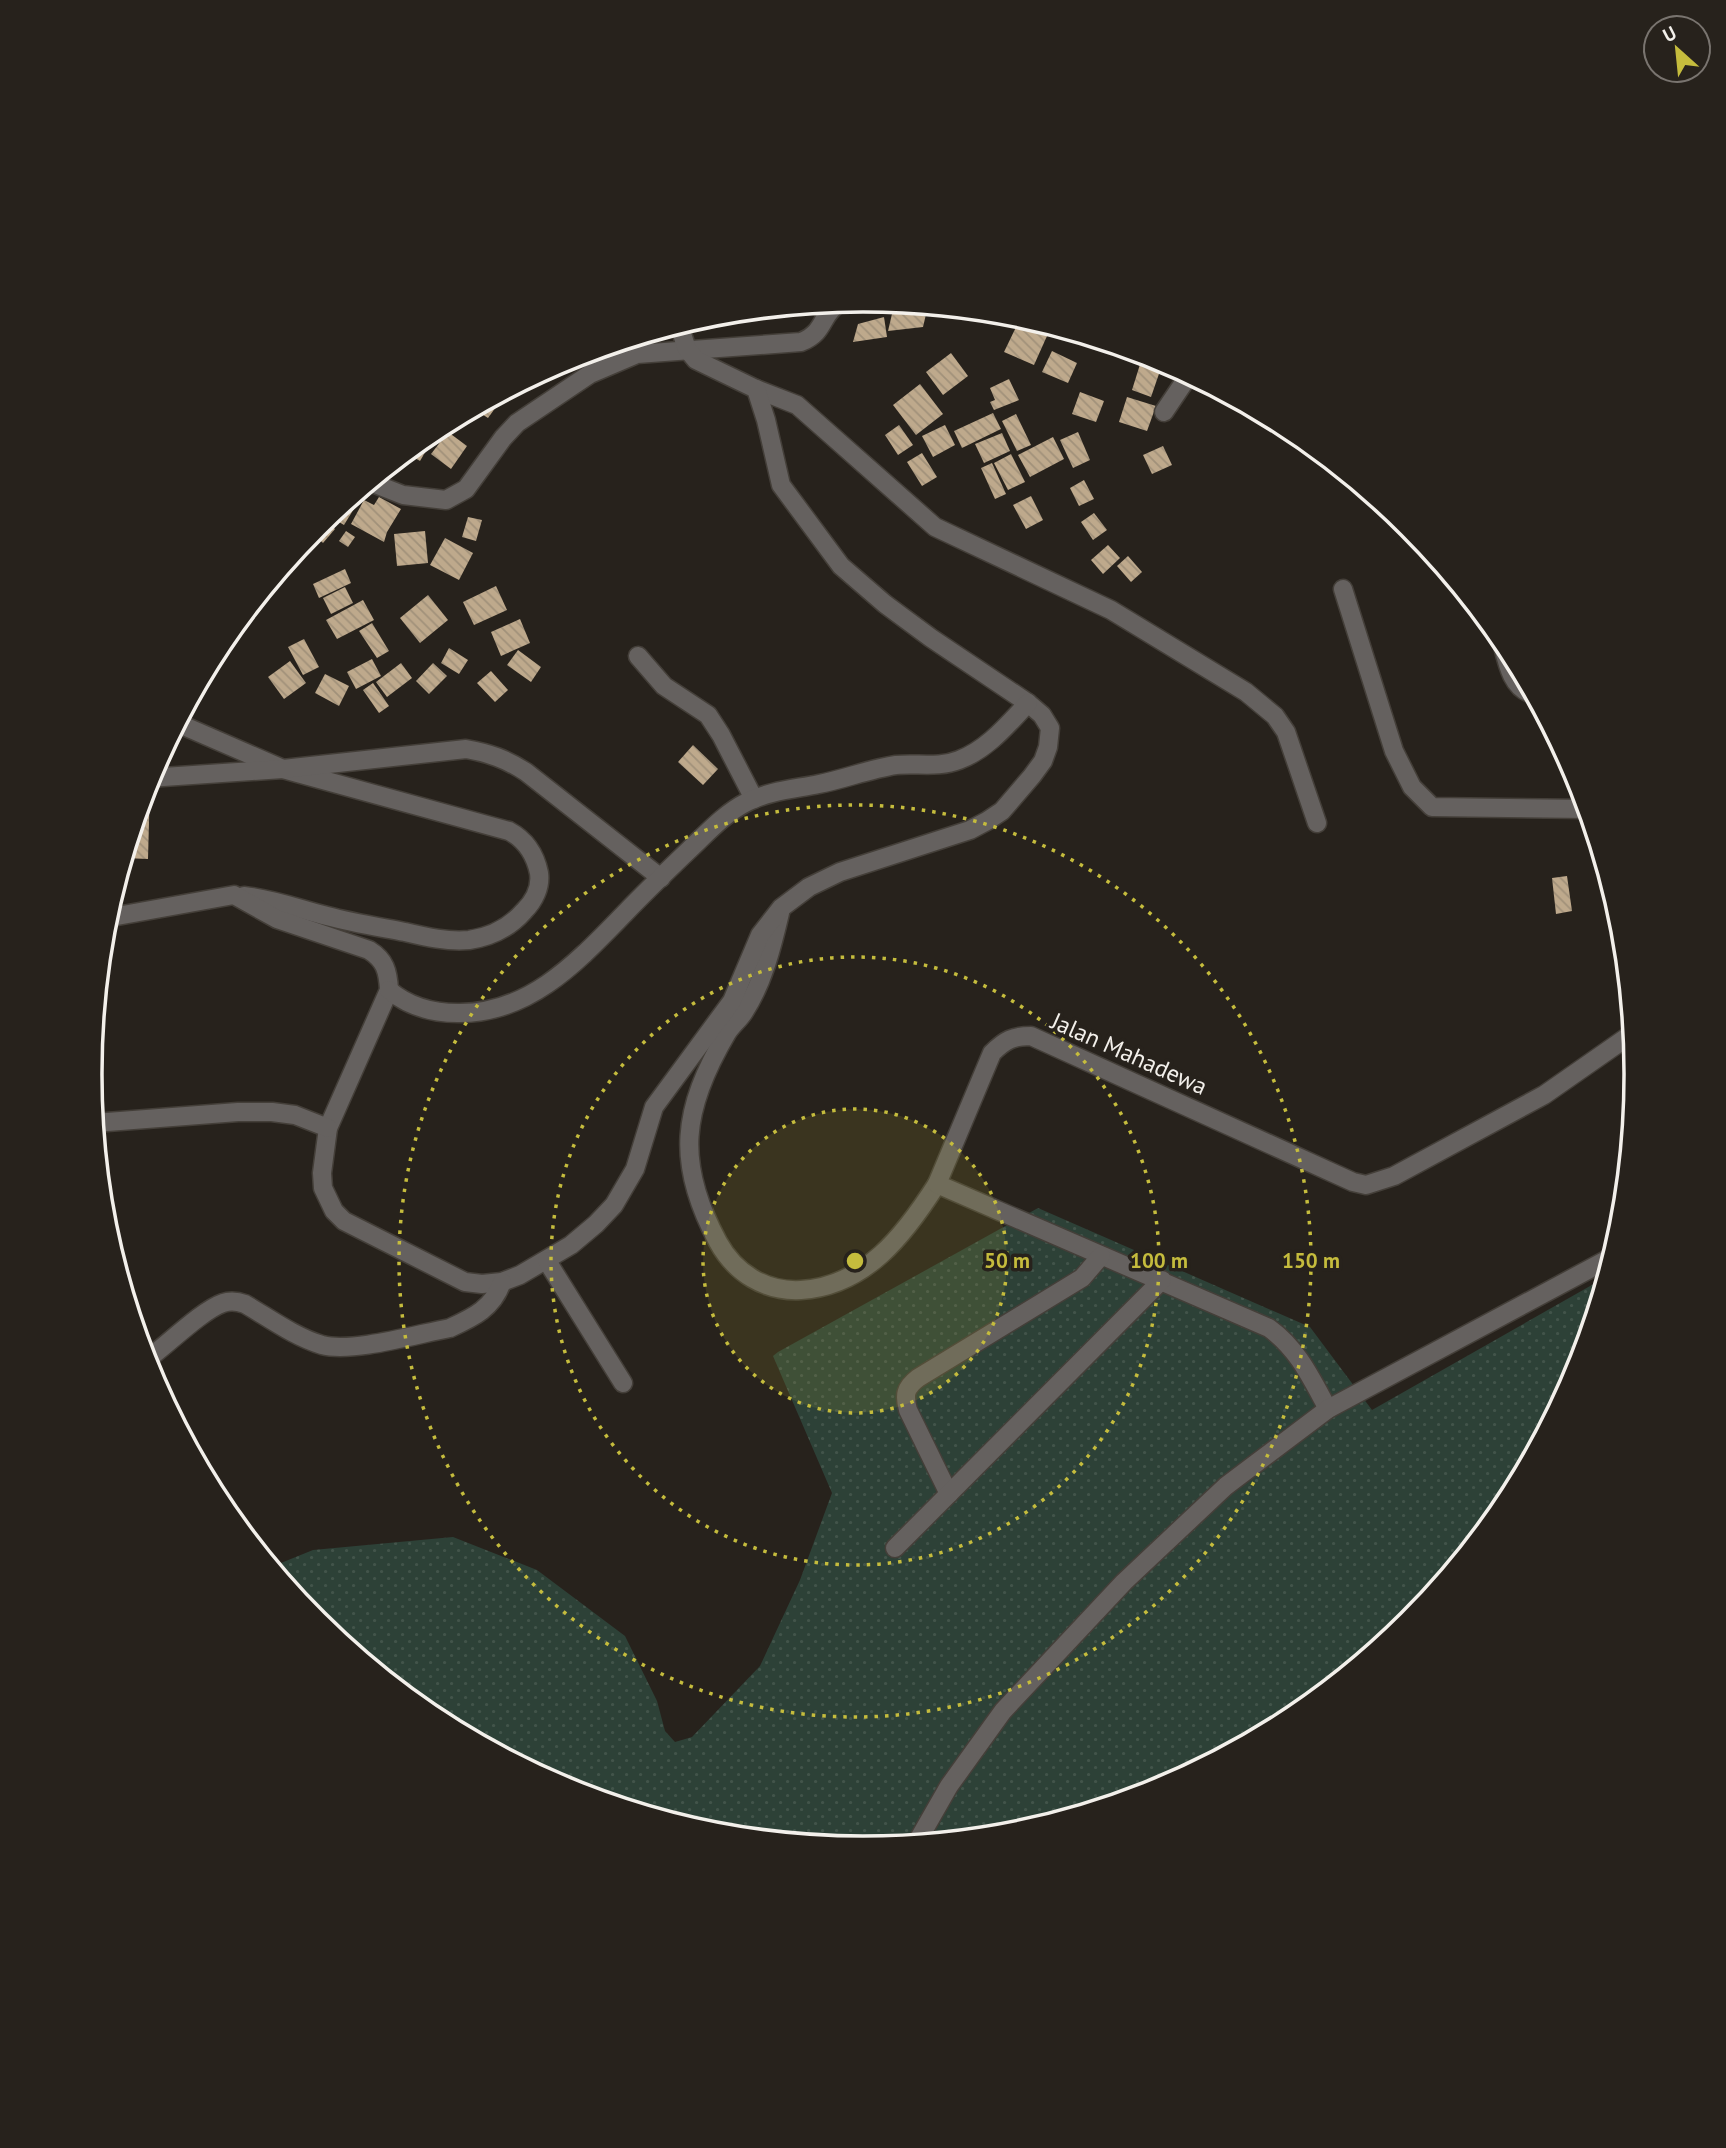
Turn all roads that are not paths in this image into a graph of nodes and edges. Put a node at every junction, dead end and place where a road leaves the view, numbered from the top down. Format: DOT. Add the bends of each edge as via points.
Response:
graph roads {
  1 [pos="828,313"];
  2 [pos="683,334"];
  3 [pos="687,349"];
  4 [pos="1183,383"];
  5 [pos="756,390"];
  6 [pos="1164,412"];
  7 [pos="380,486"];
  8 [pos="1343,589"];
  9 [pos="638,656"];
  10 [pos="1028,703"];
  11 [pos="186,727"];
  12 [pos="284,769"];
  13 [pos="162,777"];
  14 [pos="754,799"];
  15 [pos="1577,809"];
  16 [pos="1317,823"];
  17 [pos="661,878"];
  18 [pos="234,895"];
  19 [pos="782,908"];
  20 [pos="118,916"];
  21 [pos="389,990"];
  22 [pos="1623,1040"];
  23 [pos="103,1123"];
  24 [pos="328,1128"];
  25 [pos="937,1184"];
  26 [pos="1101,1256"];
  27 [pos="547,1261"];
  28 [pos="1601,1263"];
  29 [pos="1162,1280"];
  30 [pos="502,1282"];
  31 [pos="155,1353"];
  32 [pos="623,1383"];
  33 [pos="1328,1409"];
  34 [pos="948,1494"];
  35 [pos="895,1548"];
  36 [pos="923,1833"];
  1 -- 3 [label="street" via="818,332 801,342"];
  2 -- 3 [label="street"];
  3 -- 5 [label="street" via="696,360"];
  3 -- 7 [label="street" via="637,354 590,374 517,423 466,489 446,500 403,495"];
  4 -- 6 [label="street"];
  5 -- 10 [label="street" via="781,485 841,566 885,604"];
  5 -- 16 [label="street" via="797,405 934,527 1111,610 1246,692 1275,716 1286,732"];
  8 -- 15 [label="street" via="1394,751 1412,787 1432,807"];
  9 -- 14 [label="street" via="664,686 708,715"];
  10 -- 14 [label="street" via="990,742 959,760 875,769"];
  10 -- 19 [label="street" via="1047,721 1051,737 1042,761 1002,811 970,830 840,872 809,887"];
  11 -- 12 [label="street"];
  12 -- 13 [label="street"];
  12 -- 17 [label="street" via="454,750 488,752 526,772"];
  12 -- 18 [label="street" via="509,831 529,848 540,876 538,890 531,904 505,928 469,940"];
  14 -- 17 [label="street" via="726,816"];
  17 -- 21 [label="street" via="569,970 526,998 473,1013 446,1013 410,1004"];
  18 -- 20 [label="street"];
  18 -- 21 [label="street" via="277,919 369,950 383,962"];
  19 -- 25 [label="street" via="771,953 744,1012 728,1031 702,1082 691,1121 688,1143 695,1190 723,1250 748,1277 765,1285 803,1290 828,1285 861,1270 890,1248"];
  19 -- 27 [label="street" via="760,935 732,1001 654,1107 626,1188 596,1224"];
  21 -- 24 [label="street"];
  22 -- 25 [label="street, Jalan Mahadewa" via="1544,1095 1394,1176 1366,1185 1031,1036 1015,1036 992,1053"];
  23 -- 24 [label="street" via="272,1112"];
  24 -- 30 [label="street" via="323,1188 344,1221 465,1282"];
  25 -- 26 [label="street"];
  26 -- 29 [label="street"];
  26 -- 34 [label="street" via="1075,1283 908,1386 904,1397 908,1410"];
  27 -- 30 [label="street"];
  27 -- 32 [label="street"];
  28 -- 33 [label="street"];
  29 -- 33 [label="street" via="1284,1339"];
  29 -- 34 [label="street"];
  30 -- 31 [label="street" via="488,1308 450,1328 354,1346 323,1345 245,1304 224,1302"];
  33 -- 36 [label="street" via="1226,1486 1124,1582 1003,1711 949,1786"];
  34 -- 35 [label="street"];
}
